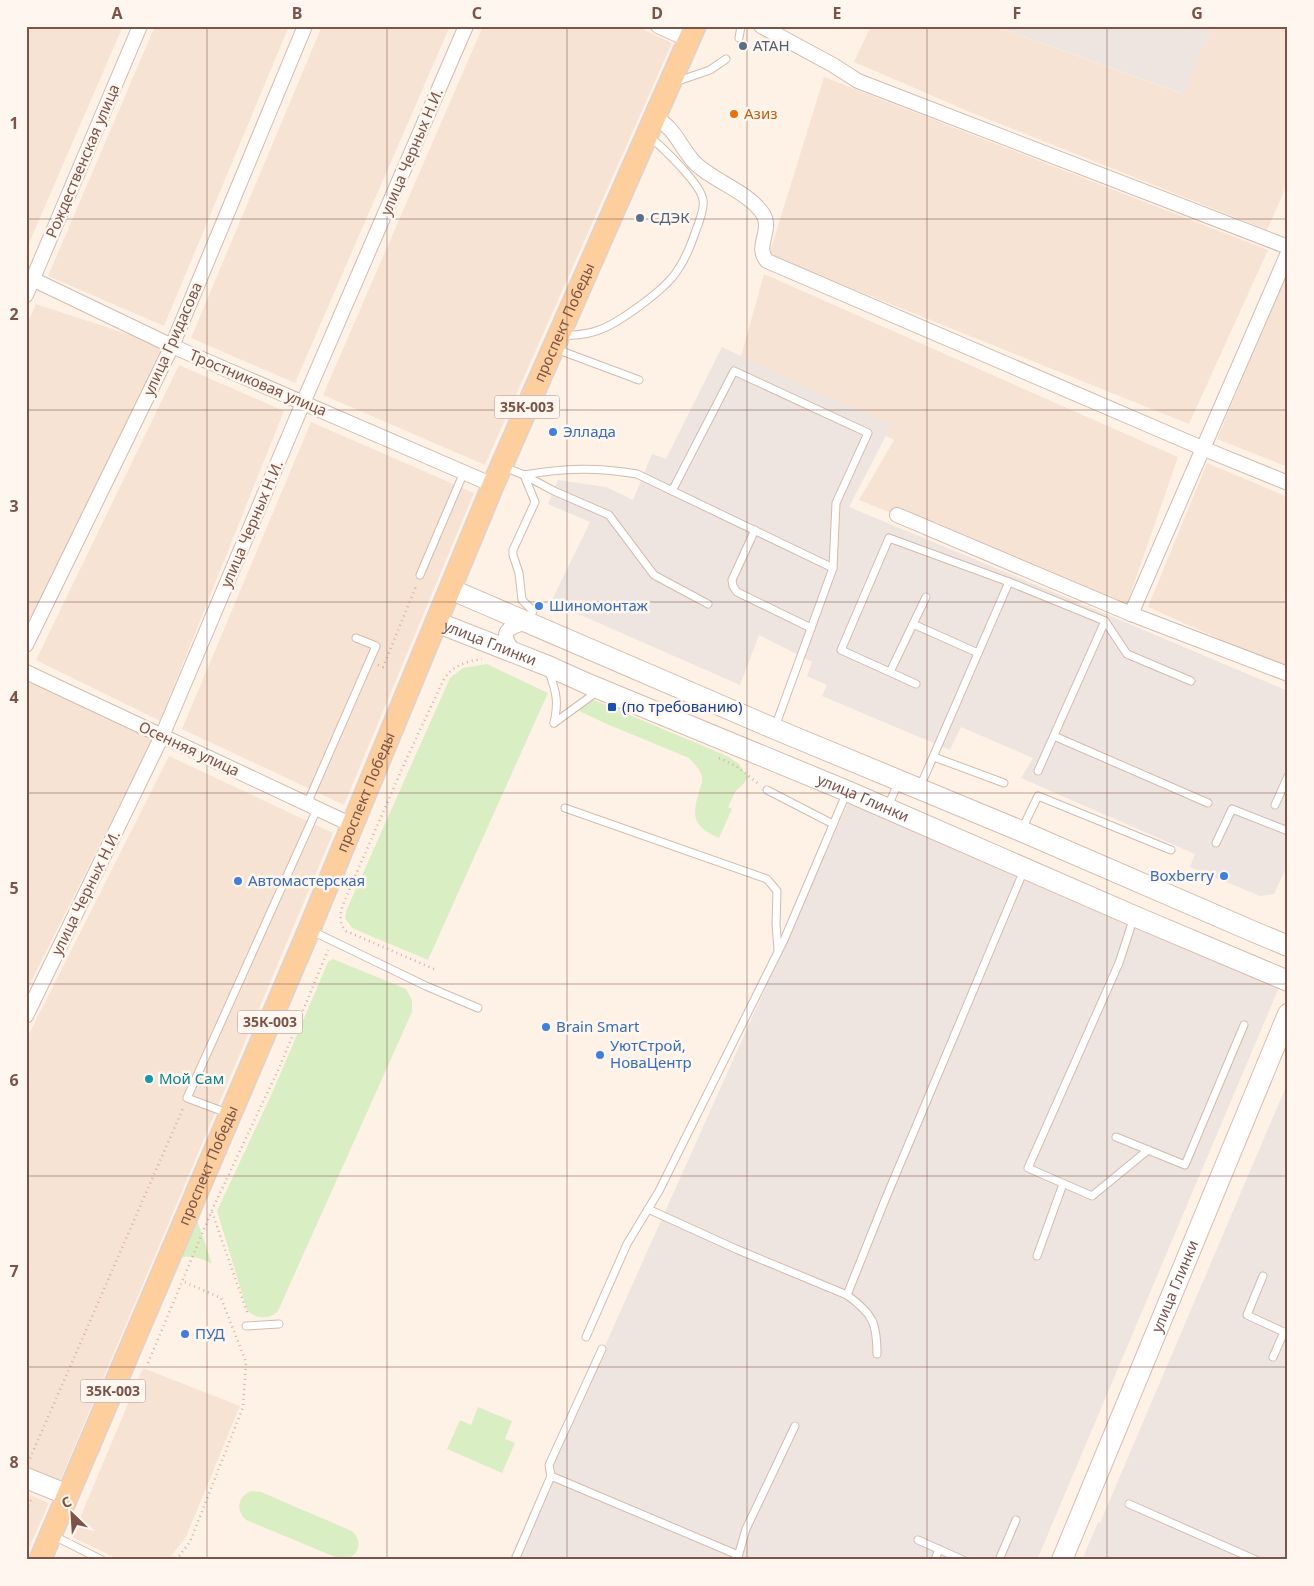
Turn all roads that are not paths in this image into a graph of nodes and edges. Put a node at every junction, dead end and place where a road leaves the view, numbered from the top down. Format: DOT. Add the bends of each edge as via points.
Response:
graph roads {
  1 [pos="140,26"];
  2 [pos="305,26"];
  3 [pos="466,26"];
  4 [pos="658,26"];
  5 [pos="741,26"];
  6 [pos="761,26"];
  7 [pos="692,33"];
  8 [pos="739,38"];
  9 [pos="726,59"];
  10 [pos="670,84"];
  11 [pos="651,126"];
  12 [pos="1288,247"];
  13 [pos="1288,253"];
  14 [pos="30,277"];
  15 [pos="26,295"];
  16 [pos="556,342"];
  17 [pos="172,346"];
  18 [pos="639,380"];
  19 [pos="303,403"];
  20 [pos="1202,448"];
  21 [pos="464,472"];
  22 [pos="524,475"];
  23 [pos="497,476"];
  24 [pos="1288,483"];
  25 [pos="672,491"];
  26 [pos="897,515"];
  27 [pos="754,530"];
  28 [pos="833,568"];
  29 [pos="420,576"];
  30 [pos="1009,582"];
  31 [pos="450,589"];
  32 [pos="926,597"];
  33 [pos="708,604"];
  34 [pos="1131,614"];
  35 [pos="1105,621"];
  36 [pos="436,622"];
  37 [pos="527,622"];
  38 [pos="913,624"];
  39 [pos="812,628"];
  40 [pos="356,638"];
  41 [pos="26,645"];
  42 [pos="514,652"];
  43 [pos="978,654"];
  44 [pos="548,666"];
  45 [pos="26,672"];
  46 [pos="890,672"];
  47 [pos="1288,674"];
  48 [pos="1191,681"];
  49 [pos="916,684"];
  50 [pos="610,692"];
  51 [pos="774,729"];
  52 [pos="162,736"];
  53 [pos="1054,736"];
  54 [pos="934,757"];
  55 [pos="1038,771"];
  56 [pos="1288,776"];
  57 [pos="899,781"];
  58 [pos="1004,783"];
  59 [pos="919,789"];
  60 [pos="767,790"];
  61 [pos="847,792"];
  62 [pos="1208,803"];
  63 [pos="1275,805"];
  64 [pos="312,807"];
  65 [pos="565,808"];
  66 [pos="887,809"];
  67 [pos="833,824"];
  68 [pos="352,825"];
  69 [pos="1021,831"];
  70 [pos="1288,831"];
  71 [pos="1216,843"];
  72 [pos="1172,850"];
  73 [pos="1024,869"];
  74 [pos="1134,916"];
  75 [pos="310,930"];
  76 [pos="1288,946"];
  77 [pos="778,952"];
  78 [pos="1288,981"];
  79 [pos="478,1008"];
  80 [pos="1288,1015"];
  81 [pos="26,1016"];
  82 [pos="1244,1025"];
  83 [pos="231,1115"];
  84 [pos="1116,1137"];
  85 [pos="1148,1150"];
  86 [pos="1063,1184"];
  87 [pos="648,1209"];
  88 [pos="1037,1256"];
  89 [pos="1263,1276"];
  90 [pos="847,1295"];
  91 [pos="279,1324"];
  92 [pos="248,1326"];
  93 [pos="1286,1333"];
  94 [pos="586,1337"];
  95 [pos="602,1349"];
  96 [pos="876,1354"];
  97 [pos="1273,1357"];
  98 [pos="795,1426"];
  99 [pos="551,1476"];
  100 [pos="26,1478"];
  101 [pos="68,1495"];
  102 [pos="1129,1504"];
  103 [pos="1016,1520"];
  104 [pos="51,1535"];
  105 [pos="918,1540"];
  106 [pos="939,1550"];
  107 [pos="738,1557"];
  108 [pos="40,1560"];
  109 [pos="102,1560"];
  110 [pos="515,1560"];
  111 [pos="934,1560"];
  112 [pos="963,1560"];
  113 [pos="999,1560"];
  114 [pos="1062,1560"];
  115 [pos="1256,1560"];
  1 -- 14 [label="street, Рождественская улица"];
  2 -- 17 [label="street, улица Гридасова"];
  3 -- 19 [label="street, улица Черных Н.И."];
  4 -- 7 [label="street"];
  5 -- 8 [label="lane"];
  6 -- 12 [label="street" via="858,81"];
  7 -- 10 [label="main road, проспект Победы / 35К-003"];
  9 -- 10 [label="lane" via="710,70"];
  10 -- 11 [label="main road, проспект Победы / 35К-003"];
  11 -- 16 [label="main road, проспект Победы / 35К-003"];
  11 -- 16 [label="lane" via="698,188 704,201 693,239 678,270 668,282 621,320 600,330"];
  11 -- 20 [label="street" via="667,124 696,164 756,205 764,215 766,227 762,256 767,261"];
  13 -- 20 [label="street"];
  14 -- 15 [label="street, Рождественская улица"];
  14 -- 17 [label="street, Тростниковая улица"];
  16 -- 18 [label="lane"];
  16 -- 23 [label="main road, проспект Победы / 35К-003"];
  17 -- 19 [label="street, Тростниковая улица"];
  17 -- 41 [label="street, улица Гридасова"];
  19 -- 21 [label="street, Тростниковая улица"];
  19 -- 52 [label="street, улица Черных Н.И."];
  20 -- 24 [label="street"];
  20 -- 34 [label="street"];
  21 -- 23 [label="street, Тростниковая улица"];
  21 -- 29 [label="lane"];
  22 -- 23 [label="lane"];
  22 -- 25 [label="lane" via="602,469 637,474"];
  22 -- 33 [label="lane" via="609,515 654,575"];
  22 -- 37 [label="lane" via="535,502 513,555 522,600 533,611"];
  23 -- 31 [label="main road, проспект Победы / 35К-003"];
  25 -- 27 [label="lane"];
  25 -- 28 [label="lane" via="734,371 868,433 836,503"];
  26 -- 34 [label="street"];
  27 -- 28 [label="lane"];
  27 -- 39 [label="lane" via="732,580 733,586 737,592"];
  28 -- 39 [label="lane"];
  30 -- 35 [label="lane"];
  30 -- 43 [label="lane"];
  30 -- 46 [label="lane" via="889,538 841,650"];
  31 -- 36 [label="main road, проспект Победы / 35К-003"];
  31 -- 37 [label="main road, улица Глинки"];
  32 -- 38 [label="lane"];
  34 -- 47 [label="street"];
  35 -- 48 [label="lane" via="1127,654"];
  35 -- 53 [label="lane"];
  36 -- 42 [label="main road, улица Глинки"];
  36 -- 68 [label="main road, проспект Победы / 35К-003"];
  37 -- 42 [label="street" via="507,630 507,643"];
  37 -- 51 [label="main road, улица Глинки"];
  38 -- 43 [label="lane"];
  38 -- 46 [label="lane"];
  39 -- 51 [label="lane"];
  40 -- 64 [label="lane" via="376,646"];
  42 -- 44 [label="main road, улица Глинки"];
  43 -- 54 [label="lane"];
  44 -- 50 [label="main road, улица Глинки"];
  44 -- 50 [label="lane" via="557,699 554,723 600,690"];
  45 -- 52 [label="street, Осенняя улица"];
  46 -- 49 [label="lane"];
  50 -- 61 [label="main road, улица Глинки"];
  51 -- 57 [label="main road, улица Глинки"];
  52 -- 64 [label="street, Осенняя улица"];
  52 -- 81 [label="street, улица Черных Н.И."];
  53 -- 55 [label="lane"];
  53 -- 62 [label="lane"];
  54 -- 58 [label="lane"];
  54 -- 59 [label="lane"];
  56 -- 63 [label="lane"];
  57 -- 59 [label="main road, улица Глинки"];
  57 -- 66 [label="lane"];
  59 -- 69 [label="main road, улица Глинки"];
  60 -- 67 [label="lane"];
  61 -- 66 [label="main road, улица Глинки"];
  61 -- 67 [label="lane"];
  64 -- 68 [label="street, Осенняя улица"];
  64 -- 83 [label="lane" via="187,1098"];
  65 -- 77 [label="lane" via="767,879 777,891"];
  66 -- 73 [label="main road, улица Глинки"];
  67 -- 77 [label="lane"];
  68 -- 75 [label="main road, проспект Победы / 35К-003"];
  69 -- 72 [label="lane" via="1038,796"];
  69 -- 76 [label="main road, улица Глинки"];
  70 -- 71 [label="lane" via="1232,809"];
  73 -- 74 [label="main road, улица Глинки"];
  73 -- 90 [label="lane"];
  74 -- 78 [label="main road, улица Глинки"];
  74 -- 86 [label="lane" via="1119,963 1028,1168"];
  75 -- 79 [label="lane"];
  75 -- 83 [label="main road, проспект Победы / 35К-003"];
  77 -- 87 [label="lane"];
  80 -- 114 [label="main road, улица Глинки"];
  82 -- 85 [label="lane" via="1185,1165"];
  83 -- 101 [label="main road, проспект Победы / 35К-003"];
  84 -- 85 [label="lane"];
  85 -- 86 [label="lane" via="1092,1196"];
  86 -- 88 [label="lane"];
  87 -- 90 [label="lane" via="736,1250"];
  87 -- 94 [label="lane" via="627,1244"];
  89 -- 93 [label="lane" via="1247,1315"];
  90 -- 96 [label="lane" via="870,1315 876,1329"];
  91 -- 92 [label="lane"];
  93 -- 97 [label="lane"];
  95 -- 99 [label="lane" via="549,1465"];
  98 -- 107 [label="lane" via="746,1529"];
  99 -- 107 [label="lane"];
  99 -- 110 [label="lane"];
  100 -- 101 [label="main road"];
  101 -- 104 [label="main road, проспект Победы / 35К-003"];
  102 -- 115 [label="lane"];
  103 -- 113 [label="lane"];
  104 -- 108 [label="main road, проспект Победы / 35К-003"];
  104 -- 109 [label="lane"];
  105 -- 106 [label="lane"];
  106 -- 111 [label="lane"];
  106 -- 112 [label="lane"];
}
